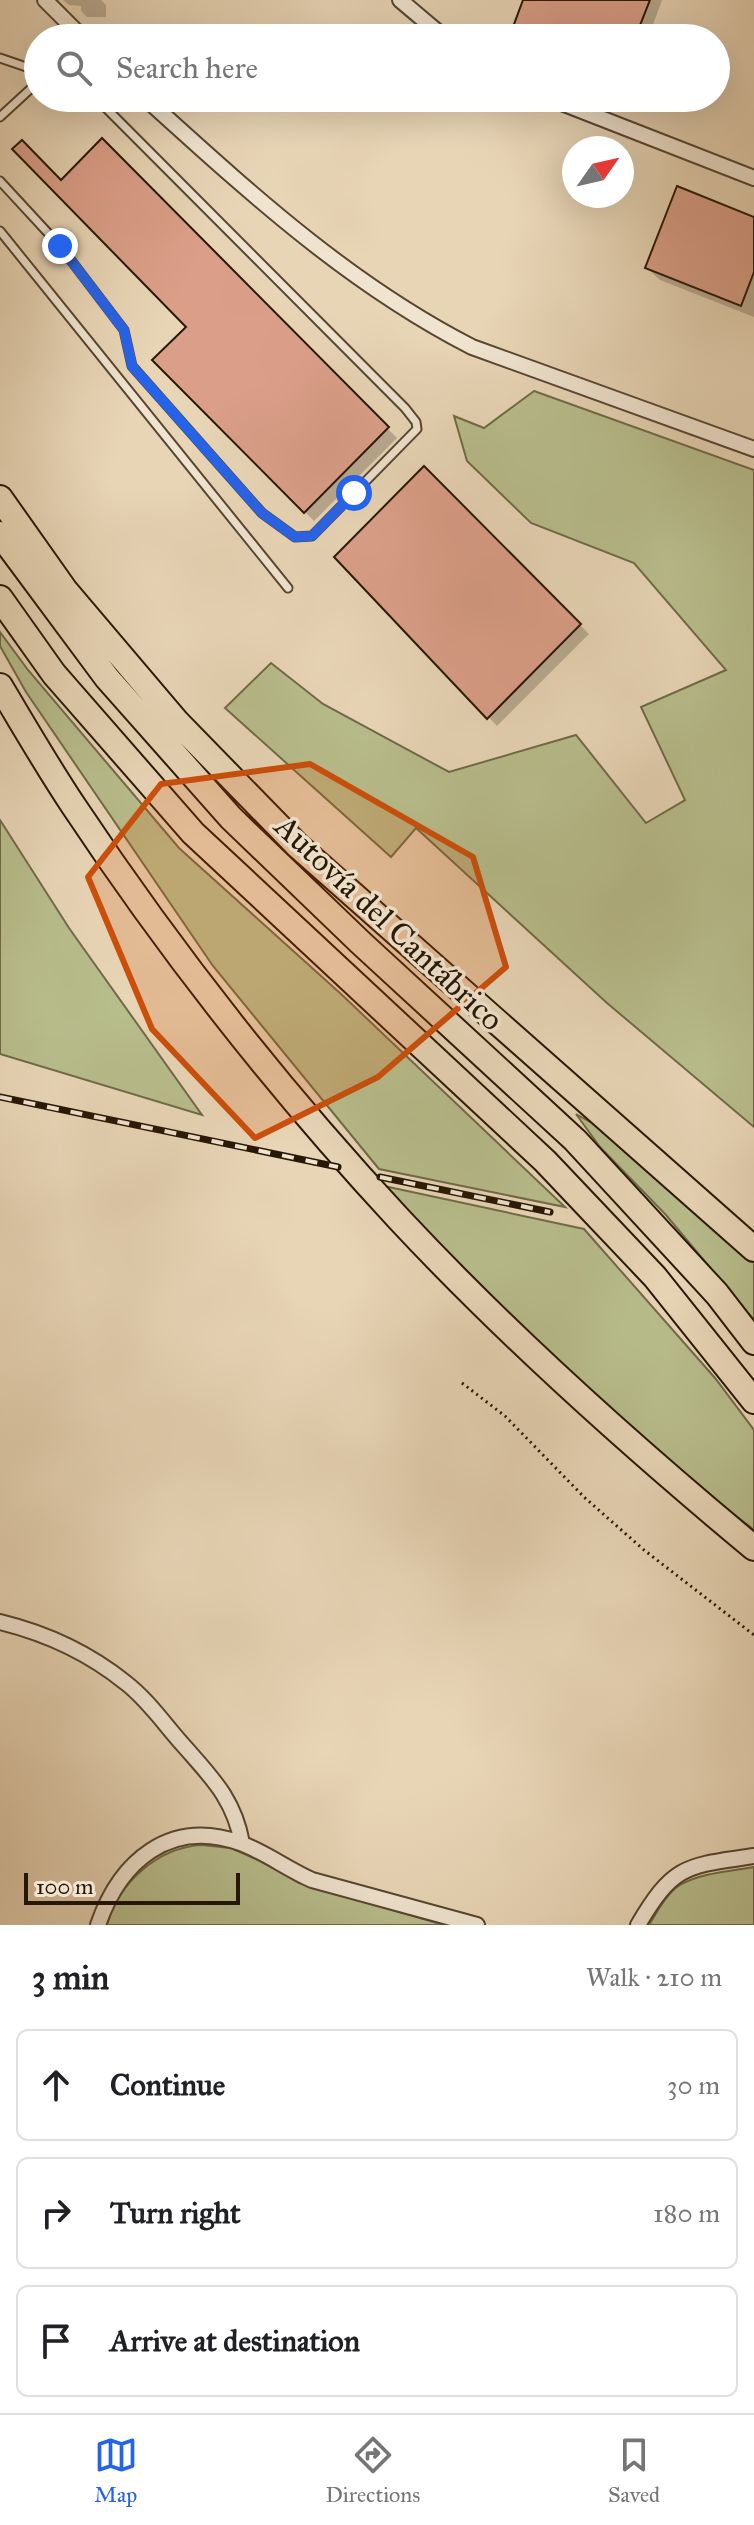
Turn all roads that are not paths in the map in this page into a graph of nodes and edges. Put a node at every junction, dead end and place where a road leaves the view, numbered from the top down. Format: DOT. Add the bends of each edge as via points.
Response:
graph roads {
  1 [pos="45,0"];
  2 [pos="400,0"];
  3 [pos="69,24"];
  4 [pos="428,24"];
  5 [pos="0,58"];
  6 [pos="24,66"];
  7 [pos="24,95"];
  8 [pos="110,112"];
  9 [pos="161,112"];
  10 [pos="585,112"];
  11 [pos="0,117"];
  12 [pos="754,178"];
  13 [pos="0,181"];
  14 [pos="0,231"];
  15 [pos="754,449"];
  16 [pos="0,498"];
  17 [pos="0,534"];
  18 [pos="288,588"];
  19 [pos="0,598"];
  20 [pos="0,686"];
  21 [pos="754,1249"];
  22 [pos="754,1342"];
  23 [pos="754,1401"];
  24 [pos="754,1548"];
  25 [pos="0,1622"];
  26 [pos="242,1843"];
  27 [pos="754,1856"];
  28 [pos="98,1925"];
  29 [pos="477,1925"];
  30 [pos="638,1925"];
  1 -- 3 [label="street"];
  2 -- 4 [label="street"];
  5 -- 6 [label="lane"];
  7 -- 11 [label="lane"];
  8 -- 13 [label="lane" via="416,422 417,429 312,536 295,537 262,513 132,366 124,330 60,246"];
  9 -- 15 [label="street" via="310,244 431,326 472,347"];
  10 -- 12 [label="street"];
  14 -- 18 [label="lane"];
  16 -- 21 [label="highway" via="65,590 177,722 298,846"];
  17 -- 22 [label="highway, Autovía del Cantábrico" via="107,678 231,818 575,1140 717,1294"];
  19 -- 23 [label="highway" via="54,674 193,833 545,1161 655,1277"];
  20 -- 24 [label="highway" via="72,804 159,926 271,1072 389,1208 581,1399"];
  25 -- 26 [label="street" via="71,1648 139,1694 226,1794"];
  26 -- 28 [label="street" via="220,1837 161,1842 122,1877"];
  26 -- 29 [label="street" via="312,1880"];
  27 -- 30 [label="street" via="675,1875"];
}
